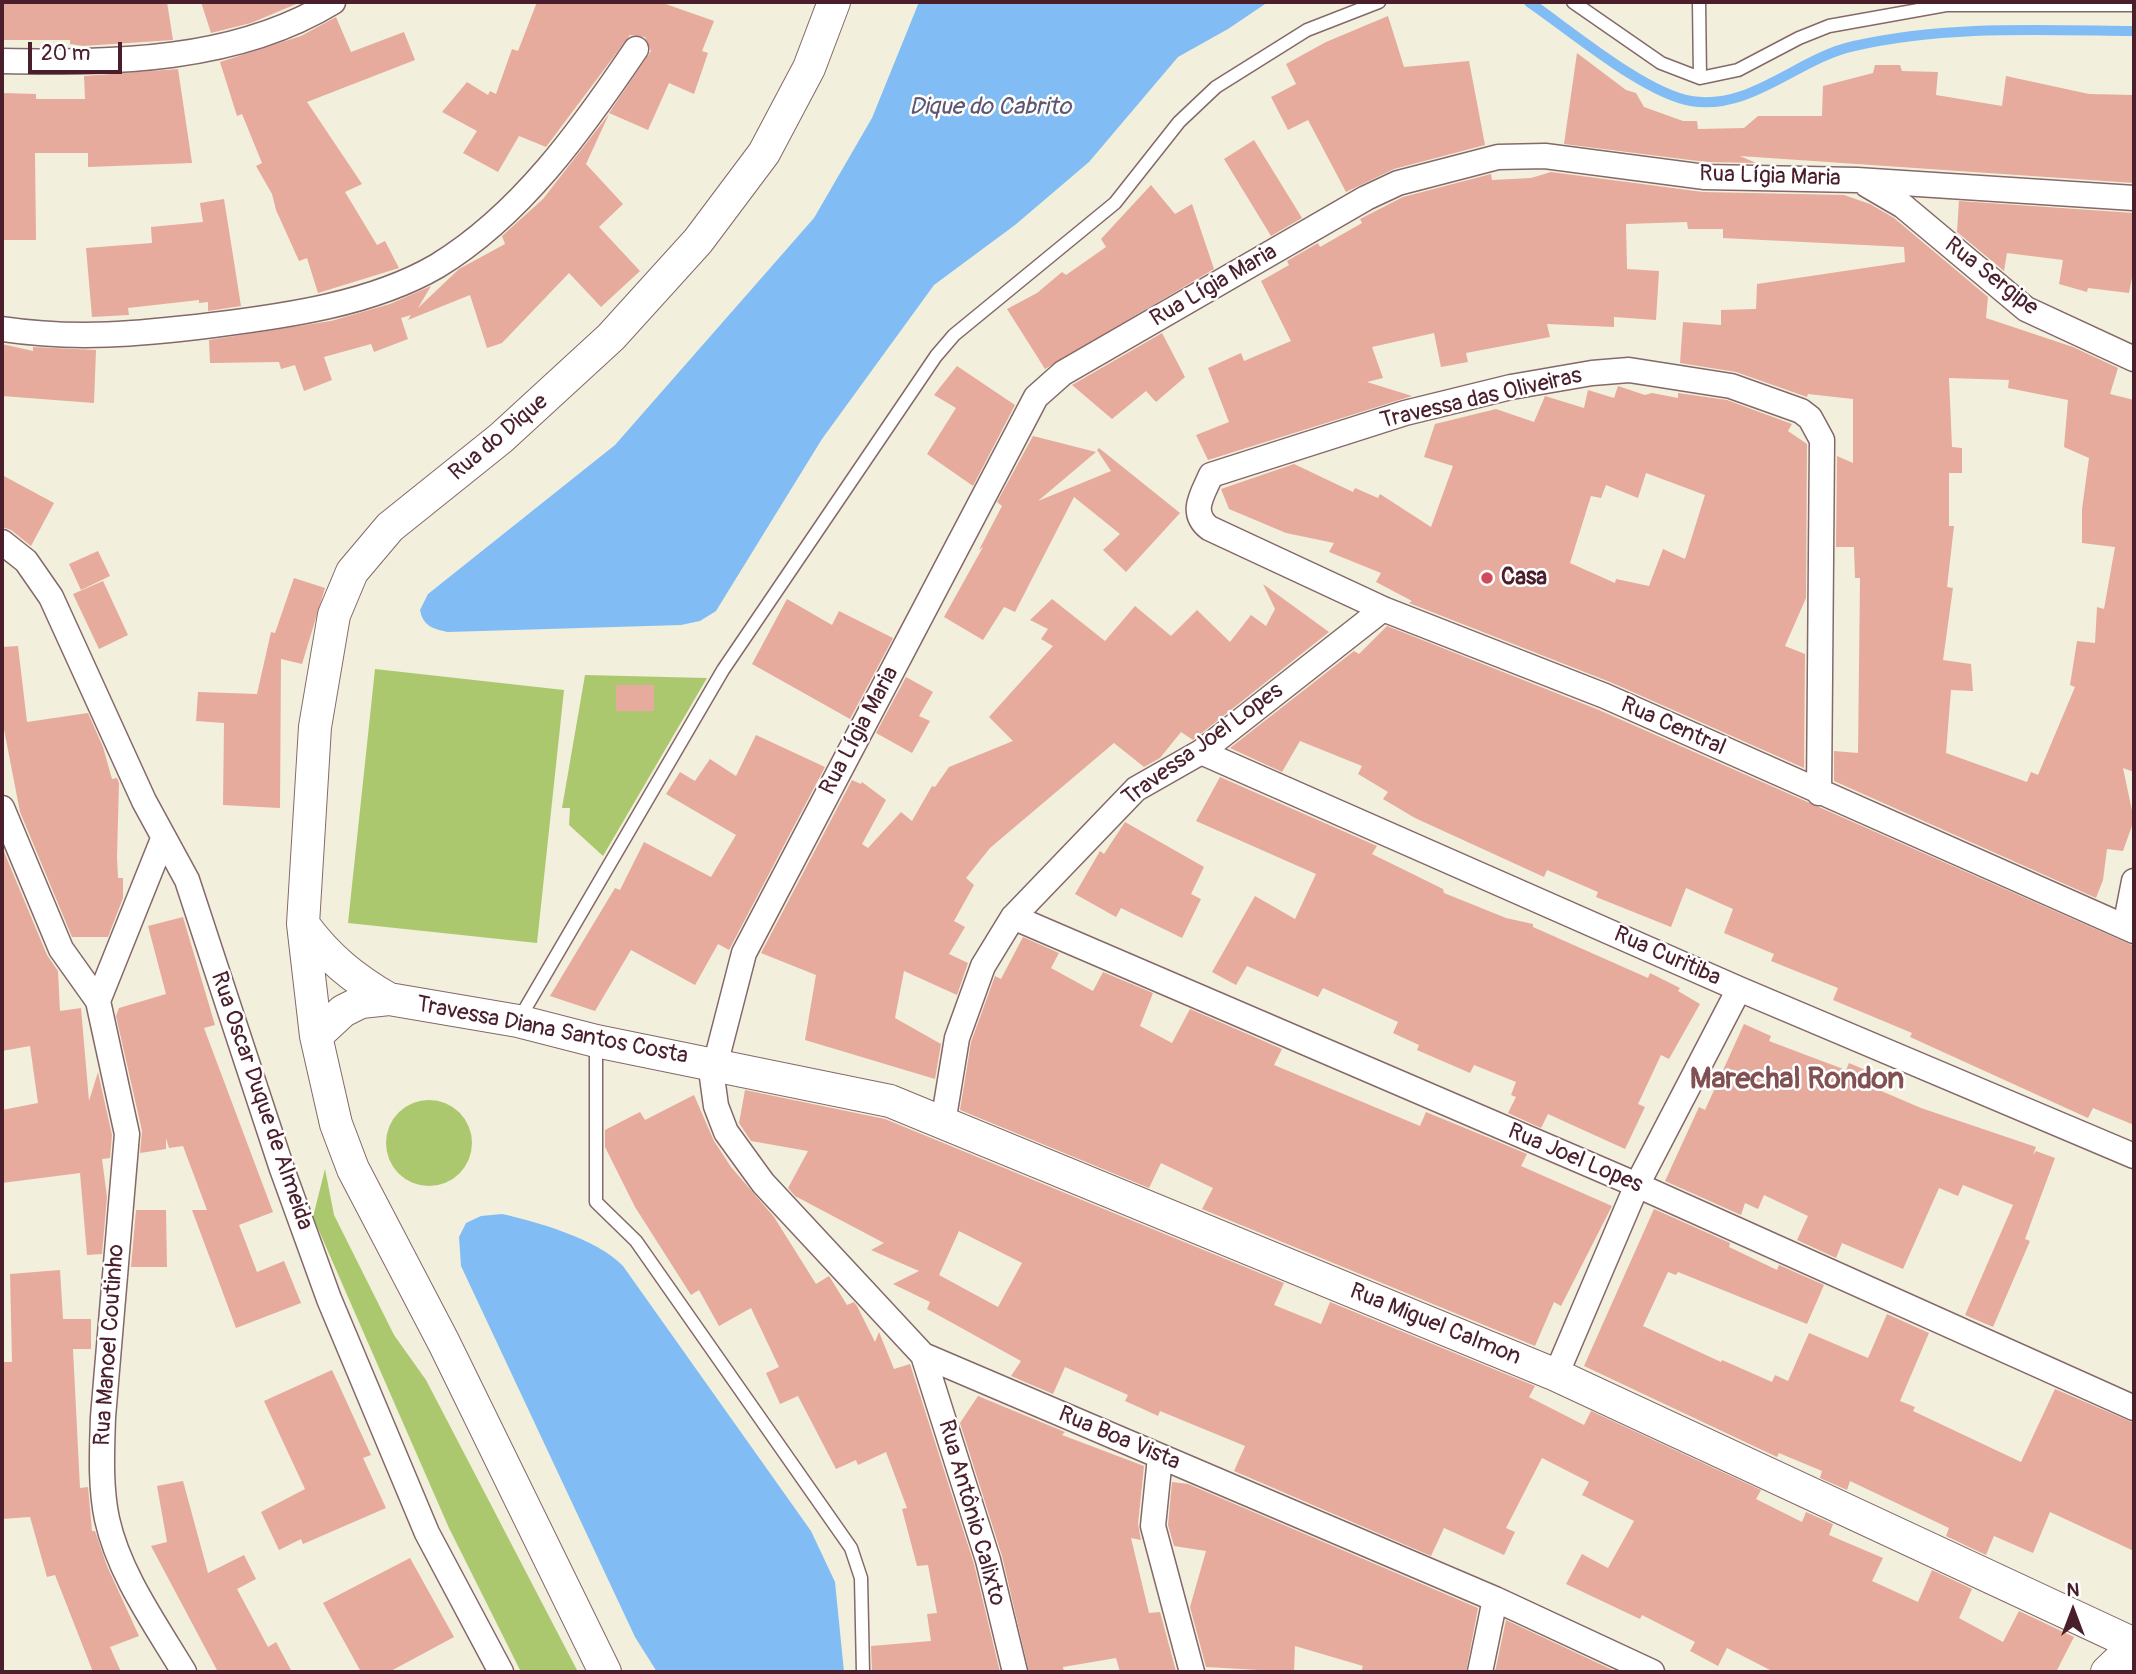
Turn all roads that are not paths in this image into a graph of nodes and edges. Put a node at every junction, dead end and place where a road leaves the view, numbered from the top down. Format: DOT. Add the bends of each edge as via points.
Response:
graph roads {
  1 [pos="333,2"];
  2 [pos="834,2"];
  3 [pos="1379,2"];
  4 [pos="1573,2"];
  5 [pos="1699,2"];
  6 [pos="2134,5"];
  7 [pos="636,49"];
  8 [pos="2,61"];
  9 [pos="1700,78"];
  10 [pos="1857,180"];
  11 [pos="2134,198"];
  12 [pos="2,329"];
  13 [pos="2134,359"];
  14 [pos="1209,528"];
  15 [pos="2,542"];
  16 [pos="1384,609"];
  17 [pos="1201,752"];
  18 [pos="1819,793"];
  19 [pos="2,808"];
  20 [pos="163,839"];
  21 [pos="2134,881"];
  22 [pos="1013,916"];
  23 [pos="303,924"];
  24 [pos="2130,930"];
  25 [pos="1739,989"];
  26 [pos="389,999"];
  27 [pos="98,1001"];
  28 [pos="518,1021"];
  29 [pos="316,1036"];
  30 [pos="596,1041"];
  31 [pos="714,1063"];
  32 [pos="943,1123"];
  33 [pos="2134,1156"];
  34 [pos="1637,1185"];
  35 [pos="923,1355"];
  36 [pos="1556,1375"];
  37 [pos="2134,1408"];
  38 [pos="1160,1457"];
  39 [pos="1495,1599"];
  40 [pos="2134,1645"];
  41 [pos="184,1672"];
  42 [pos="502,1672"];
  43 [pos="605,1672"];
  44 [pos="863,1672"];
  45 [pos="1015,1672"];
  46 [pos="1192,1672"];
  47 [pos="1480,1672"];
  48 [pos="1652,1672"];
  49 [pos="2107,1672"];
  1 -- 8 [label="street" via="290,23 179,55 131,61"];
  2 -- 23 [label="street, Rua do Dique" via="809,68 764,153 698,241 611,337 501,438 390,527 352,572 334,615 314,727"];
  3 -- 28 [label="lane" via="1307,30 1216,87 1179,122 1115,203 954,335 936,356 723,670"];
  4 -- 9 [label="lane" via="1661,63"];
  5 -- 9 [label="lane"];
  6 -- 9 [label="lane" via="1946,5 1829,26 1738,70"];
  7 -- 12 [label="street" via="564,149 532,184 503,214 436,266 379,290 288,316 107,337"];
  10 -- 11 [label="street, Rua Lígia Maria"];
  10 -- 13 [label="street, Rua Sergipe" via="1903,206 2026,309"];
  10 -- 31 [label="street, Rua Lígia Maria" via="1705,177 1545,156 1498,158 1436,173 1366,198 1046,384 744,953"];
  14 -- 16 [label="street, Rua Central"];
  14 -- 18 [label="street, Travessa das Oliveiras" via="1201,522 1198,504 1211,475 1405,413 1511,387 1629,370 1731,386 1801,411 1822,440"];
  15 -- 20 [label="street, Rua Oscar Duque de Almeida" via="26,561 51,597"];
  16 -- 17 [label="street, Travessa Joel Lopes"];
  16 -- 18 [label="street, Rua Central" via="1605,696"];
  17 -- 22 [label="street, Travessa Joel Lopes" via="1136,789"];
  17 -- 25 [label="street, Rua Curitiba"];
  18 -- 24 [label="street, Rua Central"];
  19 -- 27 [label="street" via="61,949"];
  20 -- 27 [label="street"];
  20 -- 42 [label="street, Rua Oscar Duque de Almeida" via="187,880 329,1300 427,1533"];
  21 -- 24 [label="street"];
  22 -- 32 [label="street, Travessa Joel Lopes" via="984,966 957,1038"];
  22 -- 34 [label="street, Rua Joel Lopes"];
  23 -- 26 [label="street, Travessa Diana Santos Costa" via="332,960"];
  23 -- 29 [label="street, Rua do Dique"];
  25 -- 33 [label="street, Rua Curitiba"];
  25 -- 34 [label="street"];
  26 -- 28 [label="street, Travessa Diana Santos Costa"];
  26 -- 29 [label="street, Travessa Diana Santos Costa" via="361,1002 343,1011"];
  27 -- 41 [label="street, Rua Manoel Coutinho" via="127,1134 103,1417 107,1518 130,1578"];
  28 -- 30 [label="street, Travessa Diana Santos Costa"];
  29 -- 43 [label="street, Rua do Dique" via="323,1079 353,1169"];
  30 -- 31 [label="street, Travessa Diana Santos Costa"];
  30 -- 44 [label="lane" via="596,1202 636,1241 851,1548 861,1578"];
  31 -- 32 [label="street, Rua Miguel Calmon" via="890,1101"];
  31 -- 35 [label="street, Rua Boa Vista" via="712,1077 720,1118 755,1173"];
  32 -- 36 [label="street, Rua Miguel Calmon"];
  34 -- 36 [label="street"];
  34 -- 37 [label="street, Rua Joel Lopes"];
  35 -- 38 [label="street, Rua Boa Vista"];
  35 -- 45 [label="street, Rua Antônio Calixto" via="988,1560"];
  36 -- 40 [label="street, Rua Miguel Calmon"];
  38 -- 39 [label="street, Rua Boa Vista"];
  38 -- 46 [label="street" via="1153,1526"];
  39 -- 47 [label="street"];
  39 -- 48 [label="street, Rua Boa Vista"];
  40 -- 49 [label="street"];
}
